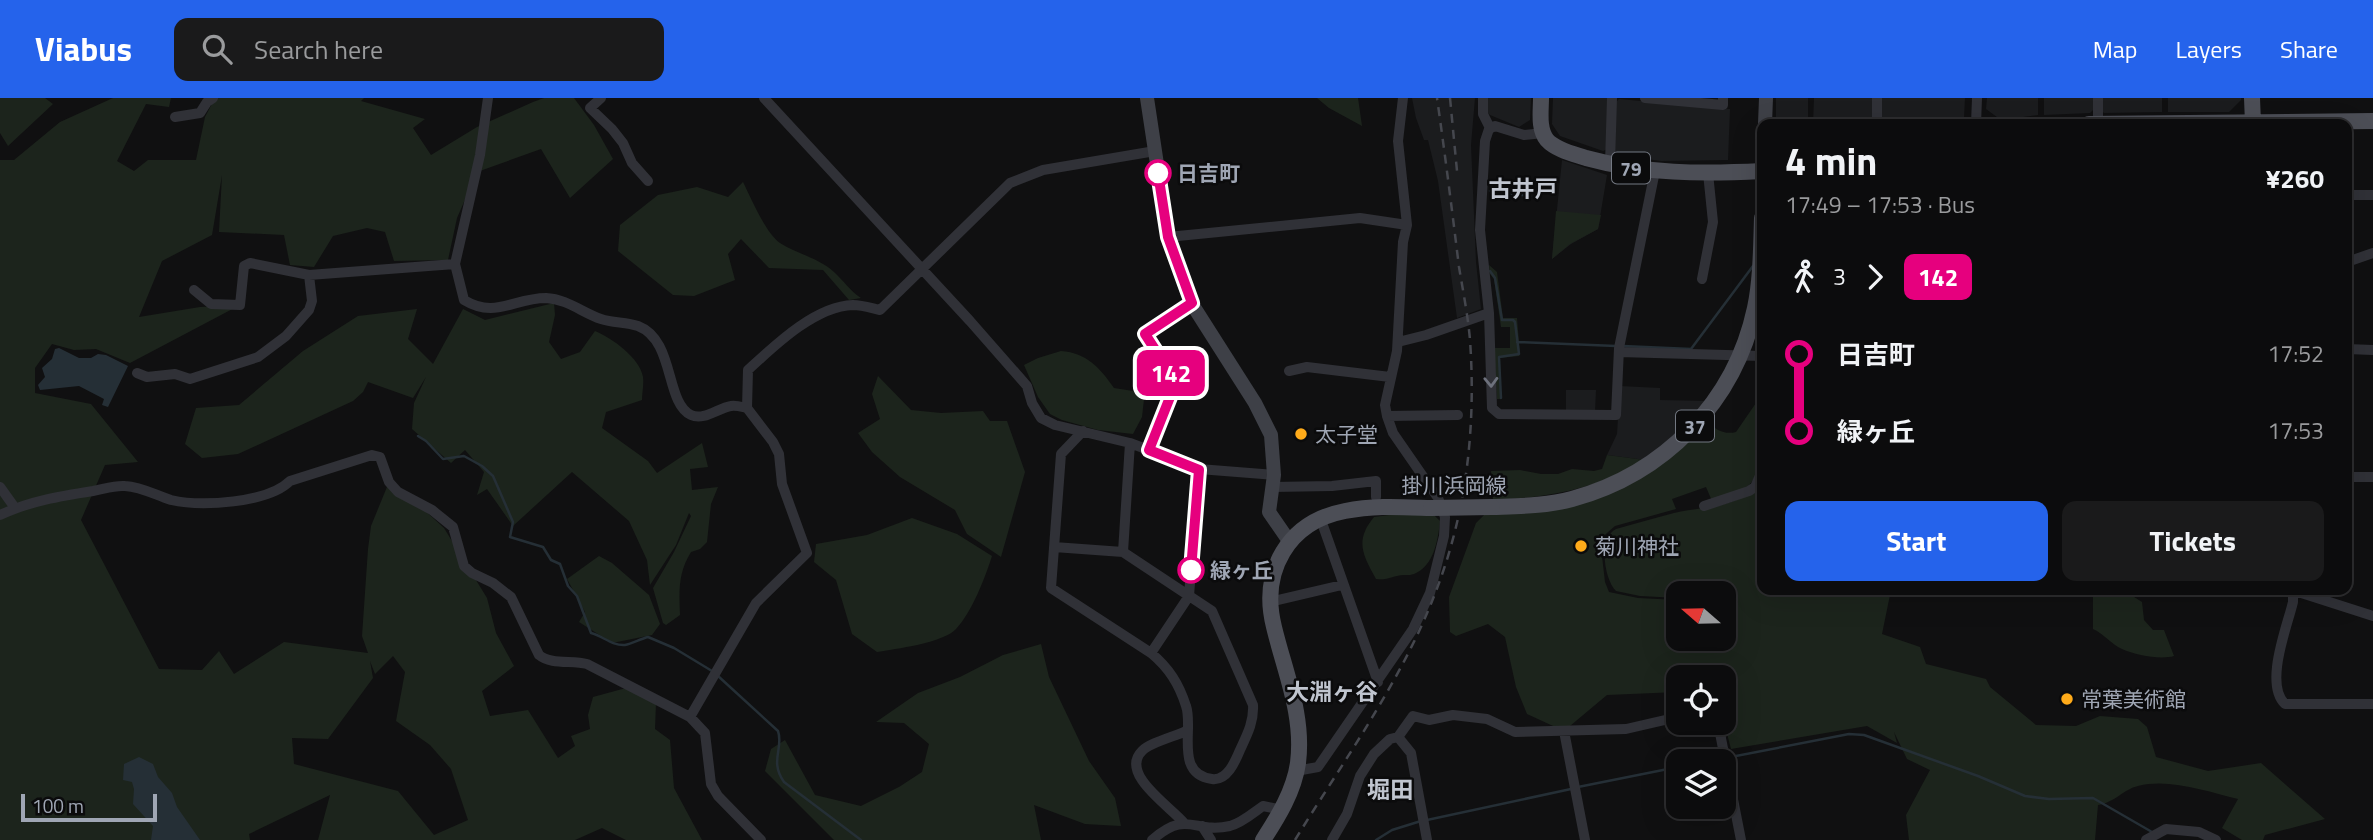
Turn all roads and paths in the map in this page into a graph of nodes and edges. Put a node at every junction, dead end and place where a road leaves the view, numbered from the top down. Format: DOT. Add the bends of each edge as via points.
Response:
graph roads {
  1 [pos="213,98"];
  2 [pos="488,98"];
  3 [pos="601,98"];
  4 [pos="764,98"];
  5 [pos="1147,98"];
  6 [pos="1403,98"];
  7 [pos="1483,98"];
  8 [pos="1541,98"];
  9 [pos="1612,98"];
  10 [pos="1644,98"];
  11 [pos="1723,98"];
  12 [pos="1766,98"];
  13 [pos="1877,98"];
  14 [pos="1977,98"];
  15 [pos="2098,98"];
  16 [pos="2252,98"];
  17 [pos="175,117"];
  18 [pos="1765,119"];
  19 [pos="1877,119"];
  20 [pos="1976,119"];
  21 [pos="2098,119"];
  22 [pos="2253,119"];
  23 [pos="2352,121"];
  24 [pos="2373,121"];
  25 [pos="1490,128"];
  26 [pos="1544,133"];
  27 [pos="1155,151"];
  28 [pos="1610,164"];
  29 [pos="1656,171"];
  30 [pos="1757,171"];
  31 [pos="1709,173"];
  32 [pos="648,181"];
  33 [pos="2352,195"];
  34 [pos="2373,195"];
  35 [pos="1407,225"];
  36 [pos="1168,237"];
  37 [pos="2373,253"];
  38 [pos="2352,260"];
  39 [pos="455,264"];
  40 [pos="922,270"];
  41 [pos="309,275"];
  42 [pos="1702,279"];
  43 [pos="194,290"];
  44 [pos="1757,291"];
  45 [pos="1192,303"];
  46 [pos="1489,313"];
  47 [pos="1398,342"];
  48 [pos="1619,348"];
  49 [pos="2352,349"];
  50 [pos="2373,350"];
  51 [pos="1740,355"];
  52 [pos="1757,356"];
  53 [pos="1289,371"];
  54 [pos="137,373"];
  55 [pos="1390,377"];
  56 [pos="747,408"];
  57 [pos="1458,415"];
  58 [pos="1387,416"];
  59 [pos="1083,431"];
  60 [pos="1130,443"];
  61 [pos="1149,450"];
  62 [pos="1199,470"];
  63 [pos="2352,477"];
  64 [pos="2373,477"];
  65 [pos="1273,481"];
  66 [pos="1757,482"];
  67 [pos="0,487"];
  68 [pos="1376,497"];
  69 [pos="1704,506"];
  70 [pos="15,508"];
  71 [pos="0,515"];
  72 [pos="1321,520"];
  73 [pos="1289,541"];
  74 [pos="1054,547"];
  75 [pos="1123,552"];
  76 [pos="1342,585"];
  77 [pos="2293,595"];
  78 [pos="2308,595"];
  79 [pos="1189,596"];
  80 [pos="1270,602"];
  81 [pos="2373,616"];
  82 [pos="1151,653"];
  83 [pos="1378,682"];
  84 [pos="2373,704"];
  85 [pos="690,717"];
  86 [pos="1666,720"];
  87 [pos="1186,731"];
  88 [pos="1564,731"];
  89 [pos="1721,735"];
  90 [pos="1398,737"];
  91 [pos="1296,771"];
  92 [pos="1282,810"];
  93 [pos="1184,823"];
  94 [pos="1202,826"];
  95 [pos="761,840"];
  96 [pos="1152,840"];
  97 [pos="1211,840"];
  98 [pos="1263,840"];
  99 [pos="1332,840"];
  100 [pos="1427,840"];
  101 [pos="1586,840"];
  102 [pos="1741,840"];
  103 [pos="2147,840"];
  104 [pos="2216,840"];
  1 -- 17 [label="street" via="200,113"];
  2 -- 39 [label="street"];
  3 -- 32 [label="street" via="590,108 612,129"];
  4 -- 40 [label="street"];
  5 -- 27 [label="street"];
  6 -- 35 [label="street" via="1398,141"];
  7 -- 25 [label="street" via="1483,114"];
  8 -- 26 [label="main road"];
  9 -- 28 [label="street"];
  10 -- 11 [label="street" via="1723,105"];
  12 -- 18 [label="street"];
  13 -- 19 [label="street"];
  14 -- 20 [label="street"];
  15 -- 21 [label="street"];
  16 -- 22 [label="main road"];
  23 -- 24 [label="main road"];
  25 -- 26 [label="street" via="1524,135"];
  25 -- 46 [label="street" via="1485,141 1480,230"];
  26 -- 28 [label="main road, 79" via="1549,142 1566,151"];
  27 -- 36 [label="street"];
  27 -- 40 [label="street" via="1043,170 1010,183"];
  28 -- 29 [label="main road, 79"];
  29 -- 31 [label="main road, 79"];
  29 -- 48 [label="street"];
  30 -- 31 [label="main road, 79"];
  31 -- 42 [label="street" via="1713,222"];
  33 -- 34 [label="street"];
  35 -- 36 [label="street" via="1360,218"];
  35 -- 47 [label="street"];
  36 -- 45 [label="street"];
  37 -- 38 [label="street"];
  39 -- 41 [label="street"];
  39 -- 56 [label="street" via="464,300 475,307 488,309 548,298 599,319 646,330 661,348 684,411 694,417 732,406"];
  40 -- 56 [label="street" via="880,310 840,307 806,322 778,342 748,370"];
  40 -- 59 [label="street" via="1027,386 1041,418"];
  41 -- 43 [label="street" via="250,263 244,266 240,305 211,304"];
  41 -- 54 [label="street" via="309,310 286,336 258,357 190,379"];
  44 -- 51 [label="main road, 掛川浜岡線 / 37"];
  45 -- 61 [label="street" via="1145,334 1176,382"];
  45 -- 65 [label="street" via="1265,421 1271,435"];
  46 -- 47 [label="street"];
  46 -- 48 [label="street, one-way" via="1492,408 1499,414 1616,415"];
  47 -- 55 [label="street"];
  48 -- 51 [label="street"];
  49 -- 50 [label="street"];
  51 -- 52 [label="street"];
  51 -- 72 [label="main road, 掛川浜岡線 / 37, bridge" via="1699,423 1649,465 1610,485 1571,499 1492,507 1384,506 1344,511"];
  53 -- 55 [label="street" via="1307,368"];
  55 -- 58 [label="street"];
  56 -- 85 [label="street" via="779,454 782,484 807,553 756,603"];
  57 -- 58 [label="street"];
  58 -- 83 [label="street" via="1393,433 1438,498 1446,525 1430,593"];
  59 -- 60 [label="street"];
  59 -- 74 [label="street" via="1061,454"];
  60 -- 61 [label="street"];
  60 -- 75 [label="street"];
  61 -- 62 [label="street"];
  62 -- 65 [label="street"];
  62 -- 79 [label="street"];
  63 -- 64 [label="street"];
  65 -- 68 [label="street" via="1332,486 1376,481"];
  65 -- 73 [label="street" via="1269,512"];
  66 -- 69 [label="street" via="1749,491"];
  67 -- 70 [label="street"];
  70 -- 71 [label="street"];
  70 -- 85 [label="street" via="122,486 172,500 220,503 282,489 290,481 372,454 380,457 398,492 453,527 464,566 511,597 539,655 556,662 587,664"];
  72 -- 73 [label="main road, 掛川浜岡線 / 37"];
  72 -- 76 [label="street"];
  73 -- 80 [label="main road" via="1276,565"];
  74 -- 75 [label="street"];
  74 -- 82 [label="street" via="1051,588"];
  75 -- 79 [label="street"];
  76 -- 80 [label="street"];
  76 -- 83 [label="street"];
  77 -- 84 [label="street" via="2276,676 2279,698 2285,704"];
  78 -- 81 [label="street"];
  79 -- 82 [label="street"];
  79 -- 87 [label="street" via="1212,611 1253,705 1253,717 1227,774 1217,780 1195,770 1188,758"];
  80 -- 91 [label="main road" via="1299,719"];
  82 -- 87 [label="street" via="1166,666 1183,698 1188,710"];
  83 -- 91 [label="street" via="1318,767"];
  85 -- 95 [label="street" via="705,733 711,784"];
  86 -- 88 [label="street" via="1626,729"];
  87 -- 93 [label="street" via="1142,750 1137,758 1143,783"];
  88 -- 90 [label="street" via="1515,732 1487,719 1413,716"];
  88 -- 101 [label="street"];
  89 -- 102 [label="street"];
  90 -- 99 [label="street" via="1374,754"];
  90 -- 100 [label="street" via="1410,753"];
  91 -- 92 [label="main road"];
  92 -- 94 [label="street" via="1263,806 1230,826"];
  92 -- 98 [label="main road"];
  93 -- 94 [label="street"];
  93 -- 96 [label="street" via="1172,825"];
  94 -- 97 [label="street"];
  103 -- 104 [label="street" via="2166,829 2199,832"];
}
